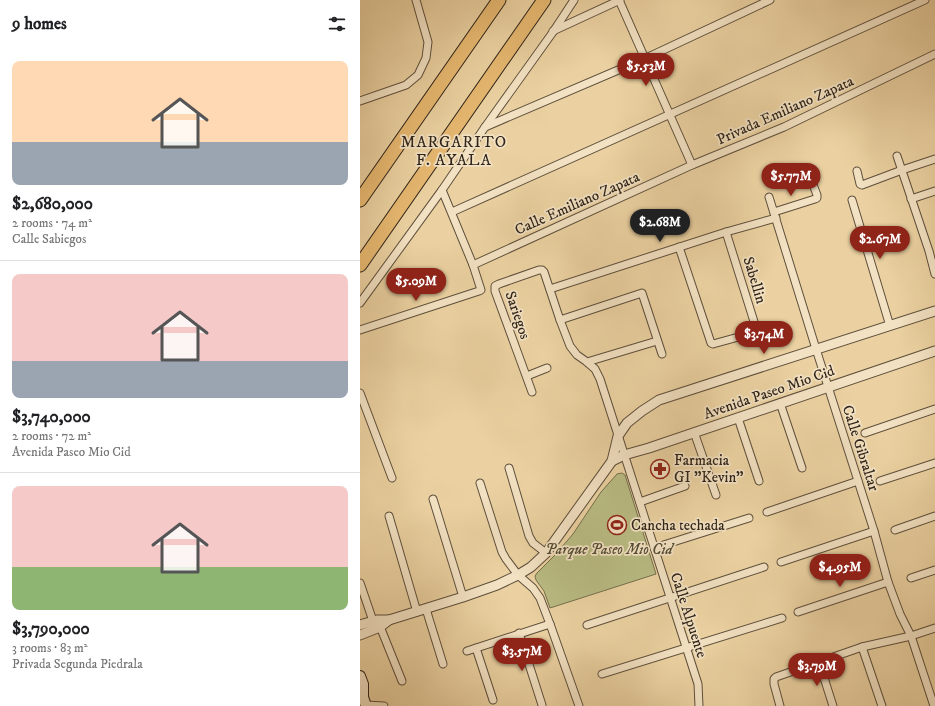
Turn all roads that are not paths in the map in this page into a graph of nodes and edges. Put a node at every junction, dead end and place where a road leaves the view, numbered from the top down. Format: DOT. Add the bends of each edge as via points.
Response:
graph roads {
  1 [pos="416,0"];
  2 [pos="499,0"];
  3 [pos="544,0"];
  4 [pos="574,0"];
  5 [pos="619,0"];
  6 [pos="770,0"];
  7 [pos="925,0"];
  8 [pos="553,32"];
  9 [pos="935,54"];
  10 [pos="644,59"];
  11 [pos="360,101"];
  12 [pos="670,115"];
  13 [pos="485,127"];
  14 [pos="897,156"];
  15 [pos="935,159"];
  16 [pos="692,165"];
  17 [pos="902,170"];
  18 [pos="857,171"];
  19 [pos="812,182"];
  20 [pos="442,190"];
  21 [pos="935,191"];
  22 [pos="769,196"];
  23 [pos="911,199"];
  24 [pos="360,200"];
  25 [pos="852,200"];
  26 [pos="452,212"];
  27 [pos="775,215"];
  28 [pos="726,232"];
  29 [pos="679,247"];
  30 [pos="932,250"];
  31 [pos="360,265"];
  32 [pos="472,265"];
  33 [pos="542,270"];
  34 [pos="935,274"];
  35 [pos="550,289"];
  36 [pos="360,303"];
  37 [pos="935,311"];
  38 [pos="560,320"];
  39 [pos="890,326"];
  40 [pos="360,330"];
  41 [pos="657,341"];
  42 [pos="816,349"];
  43 [pos="935,351"];
  44 [pos="662,354"];
  45 [pos="587,362"];
  46 [pos="547,368"];
  47 [pos="526,376"];
  48 [pos="828,387"];
  49 [pos="360,392"];
  50 [pos="532,392"];
  51 [pos="780,403"];
  52 [pos="935,409"];
  53 [pos="738,418"];
  54 [pos="694,432"];
  55 [pos="865,433"];
  56 [pos="618,436"];
  57 [pos="624,455"];
  58 [pos="612,460"];
  59 [pos="935,463"];
  60 [pos="509,468"];
  61 [pos="802,468"];
  62 [pos="392,478"];
  63 [pos="759,481"];
  64 [pos="858,481"];
  65 [pos="880,481"];
  66 [pos="480,483"];
  67 [pos="685,486"];
  68 [pos="716,495"];
  69 [pos="433,499"];
  70 [pos="640,502"];
  71 [pos="768,512"];
  72 [pos="389,516"];
  73 [pos="935,516"];
  74 [pos="749,518"];
  75 [pos="895,530"];
  76 [pos="874,531"];
  77 [pos="654,548"];
  78 [pos="546,553"];
  79 [pos="781,562"];
  80 [pos="764,567"];
  81 [pos="935,570"];
  82 [pos="518,575"];
  83 [pos="910,578"];
  84 [pos="888,582"];
  85 [pos="360,583"];
  86 [pos="463,597"];
  87 [pos="671,598"];
  88 [pos="422,610"];
  89 [pos="798,612"];
  90 [pos="782,618"];
  91 [pos="377,622"];
  92 [pos="550,624"];
  93 [pos="587,624"];
  94 [pos="360,625"];
  95 [pos="935,628"];
  96 [pos="520,633"];
  97 [pos="360,635"];
  98 [pos="910,636"];
  99 [pos="862,647"];
  100 [pos="476,648"];
  101 [pos="687,648"];
  102 [pos="467,651"];
  103 [pos="819,662"];
  104 [pos="443,664"];
  105 [pos="602,674"];
  106 [pos="360,676"];
  107 [pos="402,681"];
  108 [pos="493,700"];
  109 [pos="364,701"];
  110 [pos="542,705"];
  111 [pos="384,706"];
  112 [pos="579,706"];
  113 [pos="699,706"];
  114 [pos="780,706"];
  115 [pos="833,706"];
  116 [pos="882,706"];
  117 [pos="934,706"];
  1 -- 11 [label="street" via="428,42 426,58 418,75 406,86"];
  2 -- 24 [label="highway"];
  3 -- 31 [label="highway"];
  4 -- 8 [label="street"];
  5 -- 8 [label="street"];
  5 -- 10 [label="street"];
  6 -- 10 [label="street"];
  7 -- 12 [label="street"];
  8 -- 13 [label="street"];
  9 -- 16 [label="street, Privada Emiliano Zapata" via="784,127"];
  10 -- 12 [label="street"];
  10 -- 13 [label="street"];
  12 -- 16 [label="street"];
  12 -- 26 [label="street"];
  13 -- 20 [label="street"];
  14 -- 17 [label="street"];
  15 -- 17 [label="street"];
  16 -- 32 [label="street, Calle Emiliano Zapata"];
  17 -- 18 [label="street" via="861,185"];
  17 -- 23 [label="street"];
  19 -- 27 [label="street" via="817,198"];
  20 -- 26 [label="street"];
  20 -- 36 [label="street"];
  21 -- 23 [label="street"];
  22 -- 27 [label="street, Calle Gibraltar"];
  23 -- 30 [label="street"];
  25 -- 39 [label="street"];
  26 -- 32 [label="street"];
  27 -- 28 [label="street"];
  27 -- 42 [label="street, Calle Gibraltar"];
  28 -- 29 [label="street"];
  28 -- 29 [label="street, Sabellin" via="756,328 753,333 713,344 709,341"];
  29 -- 35 [label="street"];
  30 -- 34 [label="street"];
  32 -- 40 [label="street" via="482,290"];
  33 -- 35 [label="street, Calle Alpuente"];
  33 -- 47 [label="street, Sariegos" via="495,286"];
  35 -- 38 [label="street, Calle Alpuente"];
  37 -- 39 [label="street, Avenida Paseo Mio Cid"];
  38 -- 41 [label="street" via="642,293"];
  38 -- 45 [label="street, Calle Alpuente" via="570,346"];
  39 -- 42 [label="street, Avenida Paseo Mio Cid"];
  41 -- 44 [label="street"];
  41 -- 45 [label="street"];
  42 -- 48 [label="street, Calle Gibraltar"];
  42 -- 56 [label="street, Avenida Paseo Mio Cid" via="659,400 628,423"];
  43 -- 48 [label="street, Avenida Paseo Mio Cid"];
  45 -- 56 [label="street, Calle Alpuente" via="600,380"];
  46 -- 47 [label="street"];
  47 -- 50 [label="street, Sariegos"];
  48 -- 51 [label="street, Avenida Paseo Mio Cid"];
  48 -- 64 [label="street, Calle Gibraltar"];
  49 -- 62 [label="street"];
  51 -- 53 [label="street, Avenida Paseo Mio Cid"];
  51 -- 61 [label="street"];
  52 -- 55 [label="street"];
  53 -- 54 [label="street, Avenida Paseo Mio Cid"];
  53 -- 63 [label="street"];
  54 -- 57 [label="street, Avenida Paseo Mio Cid"];
  54 -- 68 [label="street"];
  56 -- 57 [label="street, Calle Alpuente"];
  56 -- 58 [label="street, Avenida Paseo Mio Cid"];
  57 -- 58 [label="street, Avenida Paseo Mio Cid"];
  57 -- 70 [label="street, Calle Alpuente"];
  58 -- 78 [label="street, Avenida Paseo Mio Cid"];
  59 -- 65 [label="street"];
  60 -- 78 [label="street" via="529,536 533,544"];
  64 -- 71 [label="street"];
  64 -- 76 [label="street, Calle Gibraltar"];
  66 -- 82 [label="street" via="502,552"];
  67 -- 70 [label="street"];
  69 -- 86 [label="street"];
  70 -- 77 [label="street, Calle Alpuente"];
  72 -- 88 [label="street"];
  73 -- 75 [label="street"];
  74 -- 77 [label="street"];
  76 -- 79 [label="street"];
  76 -- 84 [label="street, Calle Gibraltar"];
  77 -- 87 [label="street, Calle Alpuente"];
  78 -- 82 [label="street, Avenida Paseo Mio Cid"];
  80 -- 87 [label="street"];
  81 -- 83 [label="street"];
  82 -- 86 [label="street, Avenida Paseo Mio Cid"];
  82 -- 92 [label="street" via="540,598"];
  84 -- 89 [label="street"];
  84 -- 98 [label="street, Calle Gibraltar"];
  85 -- 91 [label="street"];
  86 -- 88 [label="street, Avenida Paseo Mio Cid"];
  87 -- 93 [label="street"];
  87 -- 101 [label="street, Calle Alpuente"];
  88 -- 91 [label="street, Avenida Paseo Mio Cid"];
  88 -- 104 [label="street"];
  90 -- 101 [label="street"];
  91 -- 94 [label="street, Avenida Paseo Mio Cid"];
  91 -- 97 [label="street, Avenida Paseo Mio Cid"];
  91 -- 107 [label="street"];
  92 -- 96 [label="street"];
  92 -- 112 [label="street"];
  95 -- 98 [label="street"];
  96 -- 100 [label="street"];
  96 -- 110 [label="street"];
  98 -- 99 [label="street"];
  98 -- 117 [label="street, Calle Gibraltar"];
  99 -- 103 [label="street"];
  99 -- 116 [label="street"];
  100 -- 102 [label="street"];
  100 -- 108 [label="street"];
  101 -- 105 [label="street"];
  101 -- 113 [label="street, Calle Alpuente" via="698,684"];
  103 -- 114 [label="street" via="776,677 774,684"];
  103 -- 115 [label="street"];
  106 -- 109 [label="main road"];
  109 -- 111 [label="street"];
}
